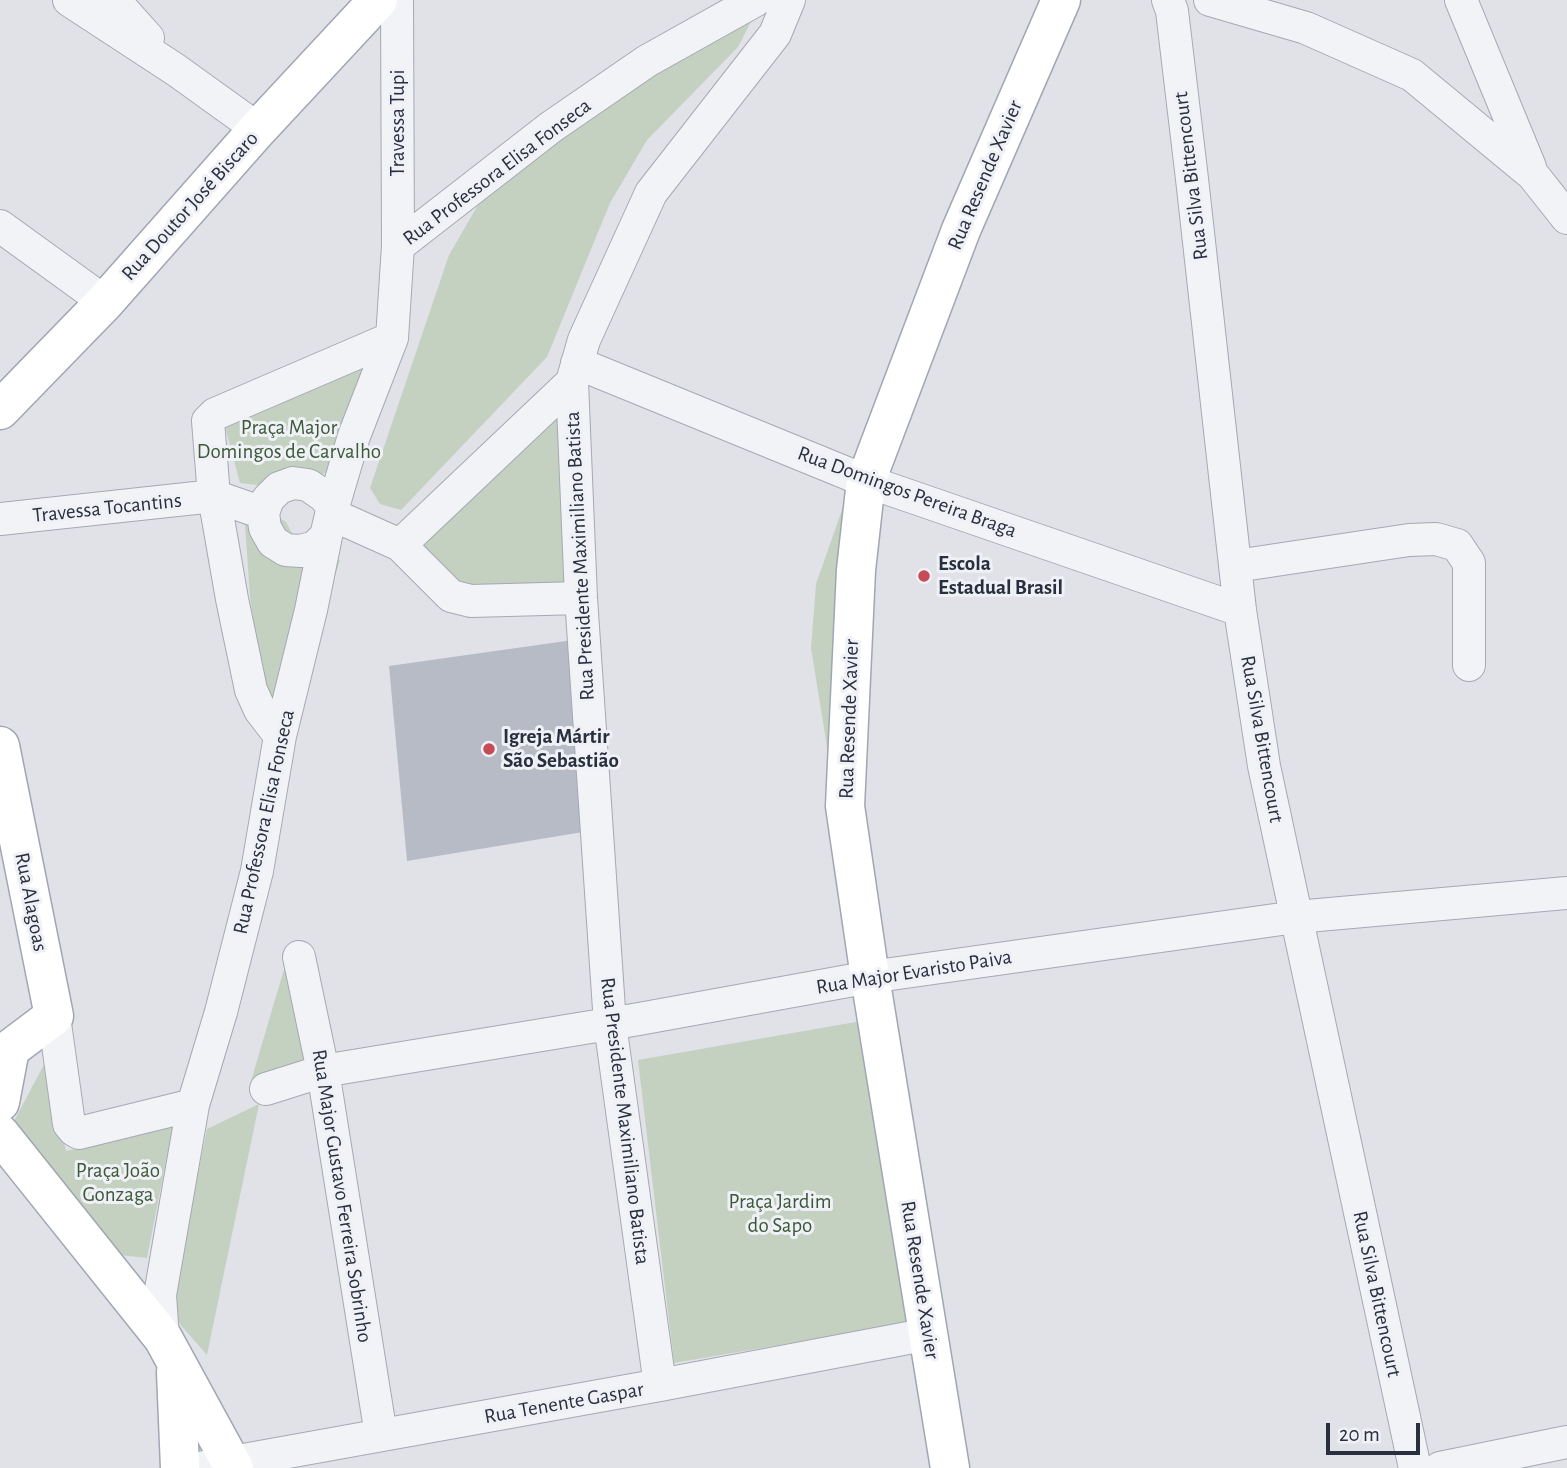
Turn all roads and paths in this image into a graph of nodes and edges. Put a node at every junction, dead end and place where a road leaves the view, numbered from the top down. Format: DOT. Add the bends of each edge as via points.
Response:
graph roads {
  1 [pos="69,0"];
  2 [pos="114,0"];
  3 [pos="378,0"];
  4 [pos="397,0"];
  5 [pos="756,0"];
  6 [pos="789,0"];
  7 [pos="1061,0"];
  8 [pos="1168,0"];
  9 [pos="1210,0"];
  10 [pos="1461,0"];
  11 [pos="176,70"];
  12 [pos="258,129"];
  13 [pos="1533,175"];
  14 [pos="1567,218"];
  15 [pos="0,226"];
  16 [pos="398,246"];
  17 [pos="104,302"];
  18 [pos="392,338"];
  19 [pos="574,372"];
  20 [pos="0,410"];
  21 [pos="866,481"];
  22 [pos="214,496"];
  23 [pos="262,513"];
  24 [pos="0,519"];
  25 [pos="330,519"];
  26 [pos="400,545"];
  27 [pos="1236,566"];
  28 [pos="581,598"];
  29 [pos="1240,610"];
  30 [pos="1469,666"];
  31 [pos="280,736"];
  32 [pos="0,746"];
  33 [pos="1567,893"];
  34 [pos="1296,917"];
  35 [pos="299,957"];
  36 [pos="870,977"];
  37 [pos="54,1016"];
  38 [pos="610,1024"];
  39 [pos="5,1049"];
  40 [pos="323,1071"];
  41 [pos="266,1089"];
  42 [pos="0,1102"];
  43 [pos="193,1105"];
  44 [pos="0,1133"];
  45 [pos="929,1334"];
  46 [pos="170,1350"];
  47 [pos="660,1385"];
  48 [pos="381,1436"];
  49 [pos="1567,1442"];
  50 [pos="221,1466"];
  51 [pos="180,1468"];
  52 [pos="950,1468"];
  53 [pos="1415,1468"];
  54 [pos="1440,1468"];
  1 -- 11 [label="street"];
  2 -- 11 [label="street"];
  3 -- 12 [label="main road, Rua Doutor José Biscaro"];
  4 -- 16 [label="street, Travessa Tupi"];
  5 -- 16 [label="street, Rua Professora Elisa Fonseca" via="647,61 551,127"];
  6 -- 19 [label="street, Rua Presidente Maximiliano Batista" via="775,34 651,192"];
  7 -- 21 [label="main road, Rua Resende Xavier" via="961,230"];
  8 -- 27 [label="street, Rua Silva Bittencourt"];
  9 -- 13 [label="street" via="1306,28 1412,75"];
  10 -- 13 [label="street"];
  11 -- 12 [label="street"];
  12 -- 17 [label="main road, Rua Doutor José Biscaro"];
  13 -- 14 [label="street"];
  15 -- 17 [label="street"];
  16 -- 18 [label="street, Rua Professora Elisa Fonseca"];
  17 -- 20 [label="main road, Rua Doutor José Biscaro"];
  18 -- 22 [label="street" via="215,414 208,421"];
  18 -- 25 [label="street, Rua Professora Elisa Fonseca" via="354,436"];
  19 -- 21 [label="street, Rua Domingos Pereira Braga"];
  19 -- 26 [label="street"];
  19 -- 28 [label="street, Rua Presidente Maximiliano Batista"];
  21 -- 29 [label="street, Rua Domingos Pereira Braga"];
  21 -- 36 [label="main road, Rua Resende Xavier" via="845,806"];
  22 -- 23 [label="street"];
  22 -- 24 [label="street, Travessa Tocantins"];
  22 -- 31 [label="street" via="251,690"];
  23 -- 25 [label="street" via="279,488 293,483 308,485 324,496"];
  23 -- 25 [label="street" via="273,542 286,550 315,547"];
  25 -- 26 [label="street"];
  25 -- 31 [label="street, Rua Professora Elisa Fonseca"];
  26 -- 28 [label="street" via="451,596 471,601"];
  27 -- 29 [label="street, Rua Silva Bittencourt"];
  27 -- 30 [label="street" via="1409,540 1436,539 1457,545 1469,563"];
  28 -- 38 [label="street, Rua Presidente Maximiliano Batista"];
  29 -- 34 [label="street, Rua Silva Bittencourt" via="1264,766"];
  31 -- 43 [label="street, Rua Professora Elisa Fonseca" via="257,871"];
  32 -- 37 [label="main road, Rua Alagoas"];
  33 -- 34 [label="street, Rua Major Evaristo Paiva"];
  34 -- 36 [label="street, Rua Major Evaristo Paiva"];
  34 -- 53 [label="street, Rua Silva Bittencourt"];
  35 -- 40 [label="street, Rua Major Gustavo Ferreira Sobrinho"];
  36 -- 38 [label="street, Rua Major Evaristo Paiva"];
  36 -- 45 [label="main road, Rua Resende Xavier"];
  37 -- 39 [label="main road"];
  37 -- 43 [label="street, Rua Alagoas" via="69,1124 79,1133"];
  38 -- 40 [label="street, Rua Major Evaristo Paiva"];
  38 -- 47 [label="street, Rua Presidente Maximiliano Batista"];
  39 -- 42 [label="main road"];
  40 -- 41 [label="street, Rua Major Evaristo Paiva"];
  40 -- 48 [label="street, Rua Major Gustavo Ferreira Sobrinho"];
  43 -- 46 [label="street" via="160,1295"];
  44 -- 46 [label="main road"];
  45 -- 47 [label="street, Rua Tenente Gaspar"];
  45 -- 52 [label="main road, Rua Resende Xavier"];
  46 -- 50 [label="main road"];
  46 -- 51 [label="main road"];
  47 -- 48 [label="street, Rua Tenente Gaspar"];
  48 -- 50 [label="street, Rua Tenente Gaspar"];
  49 -- 54 [label="street"];
}
